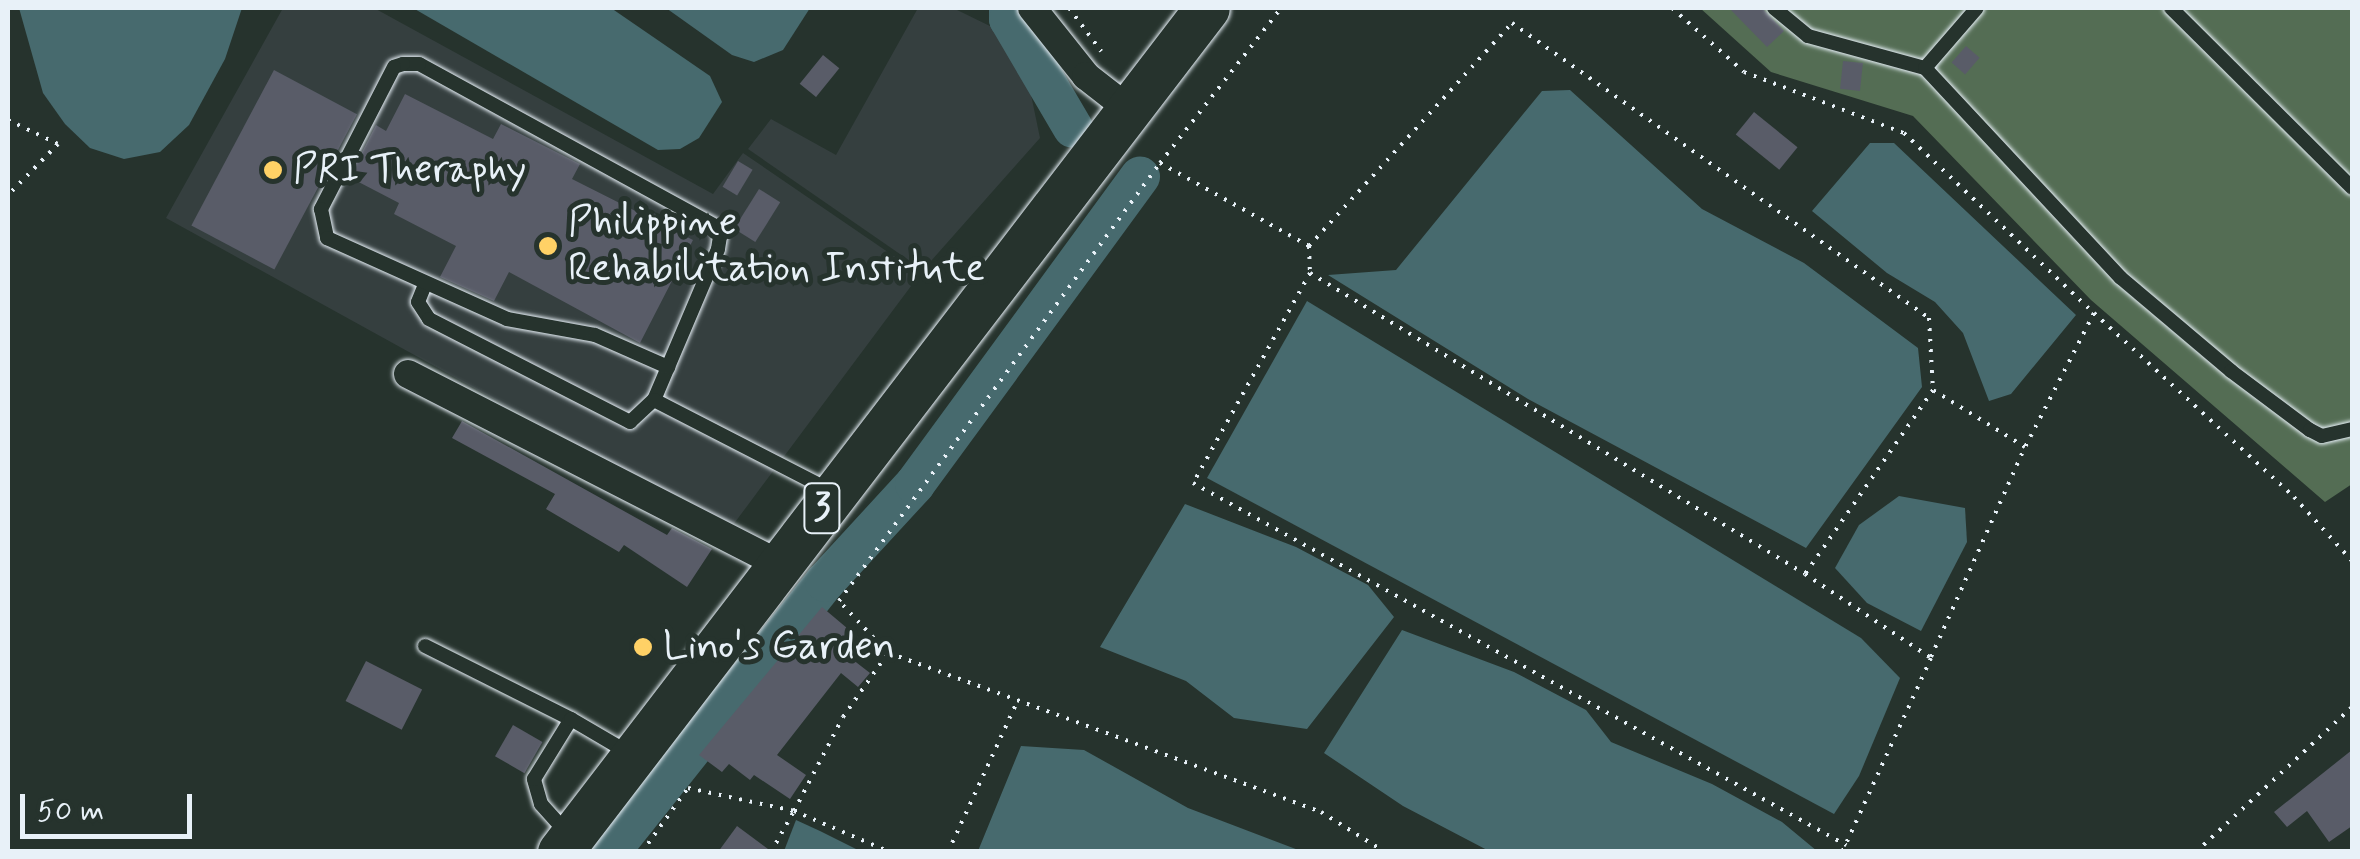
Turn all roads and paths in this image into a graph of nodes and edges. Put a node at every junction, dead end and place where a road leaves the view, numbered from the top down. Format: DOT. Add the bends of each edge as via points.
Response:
graph roads {
  1 [pos="1207,8"];
  2 [pos="1281,8"];
  3 [pos="1672,8"];
  4 [pos="1774,8"];
  5 [pos="1977,8"];
  6 [pos="2170,8"];
  7 [pos="1035,10"];
  8 [pos="1925,68"];
  9 [pos="1131,111"];
  10 [pos="8,120"];
  11 [pos="1160,163"];
  12 [pos="2352,188"];
  13 [pos="8,196"];
  14 [pos="1310,246"];
  15 [pos="1310,273"];
  16 [pos="424,287"];
  17 [pos="2094,313"];
  18 [pos="668,367"];
  19 [pos="408,374"];
  20 [pos="1933,390"];
  21 [pos="654,400"];
  22 [pos="2352,429"];
  23 [pos="2025,446"];
  24 [pos="834,493"];
  25 [pos="2352,561"];
  26 [pos="780,564"];
  27 [pos="1805,574"];
  28 [pos="425,646"];
  29 [pos="888,653"];
  30 [pos="1931,658"];
  31 [pos="1016,704"];
  32 [pos="2352,708"];
  33 [pos="571,719"];
  34 [pos="634,755"];
  35 [pos="794,811"];
  36 [pos="566,844"];
  37 [pos="1846,845"];
  38 [pos="642,852"];
  39 [pos="771,852"];
  40 [pos="890,852"];
  41 [pos="948,852"];
  42 [pos="1385,852"];
  43 [pos="1842,852"];
  44 [pos="2196,852"];
  1 -- 9 [label="highway, 3"];
  2 -- 11 [label="path"];
  3 -- 17 [label="path" via="1744,72 1904,133"];
  4 -- 8 [label="lane" via="1808,36"];
  5 -- 8 [label="lane"];
  6 -- 12 [label="lane"];
  7 -- 9 [label="street" via="1086,76"];
  8 -- 22 [label="lane" via="2121,278 2231,371 2322,436"];
  9 -- 24 [label="highway, 3"];
  10 -- 13 [label="path" via="58,144"];
  11 -- 14 [label="path"];
  11 -- 29 [label="path" via="839,601"];
  14 -- 15 [label="path"];
  14 -- 20 [label="path" via="1512,22 1929,318"];
  15 -- 27 [label="path"];
  15 -- 37 [label="path" via="1192,483"];
  16 -- 18 [label="lane" via="507,319 595,335"];
  16 -- 18 [label="lane" via="327,238 321,223 322,209 394,67 403,64 420,64 716,226 718,249"];
  16 -- 21 [label="lane" via="418,302 429,319 630,422"];
  17 -- 23 [label="path"];
  17 -- 25 [label="path" via="2294,497"];
  18 -- 21 [label="lane"];
  19 -- 26 [label="street"];
  20 -- 23 [label="path"];
  20 -- 27 [label="path"];
  21 -- 24 [label="lane"];
  23 -- 30 [label="path"];
  24 -- 26 [label="highway, 3"];
  26 -- 34 [label="highway, 3"];
  27 -- 30 [label="path"];
  28 -- 33 [label="lane"];
  29 -- 31 [label="path"];
  29 -- 35 [label="path" via="843,717"];
  30 -- 37 [label="path"];
  31 -- 41 [label="path"];
  31 -- 42 [label="path" via="1321,812"];
  32 -- 44 [label="path"];
  33 -- 34 [label="lane"];
  33 -- 36 [label="lane" via="534,779"];
  34 -- 36 [label="highway, 3"];
  35 -- 38 [label="path" via="688,788"];
  35 -- 39 [label="path"];
  35 -- 40 [label="path"];
  37 -- 43 [label="path"];
}
